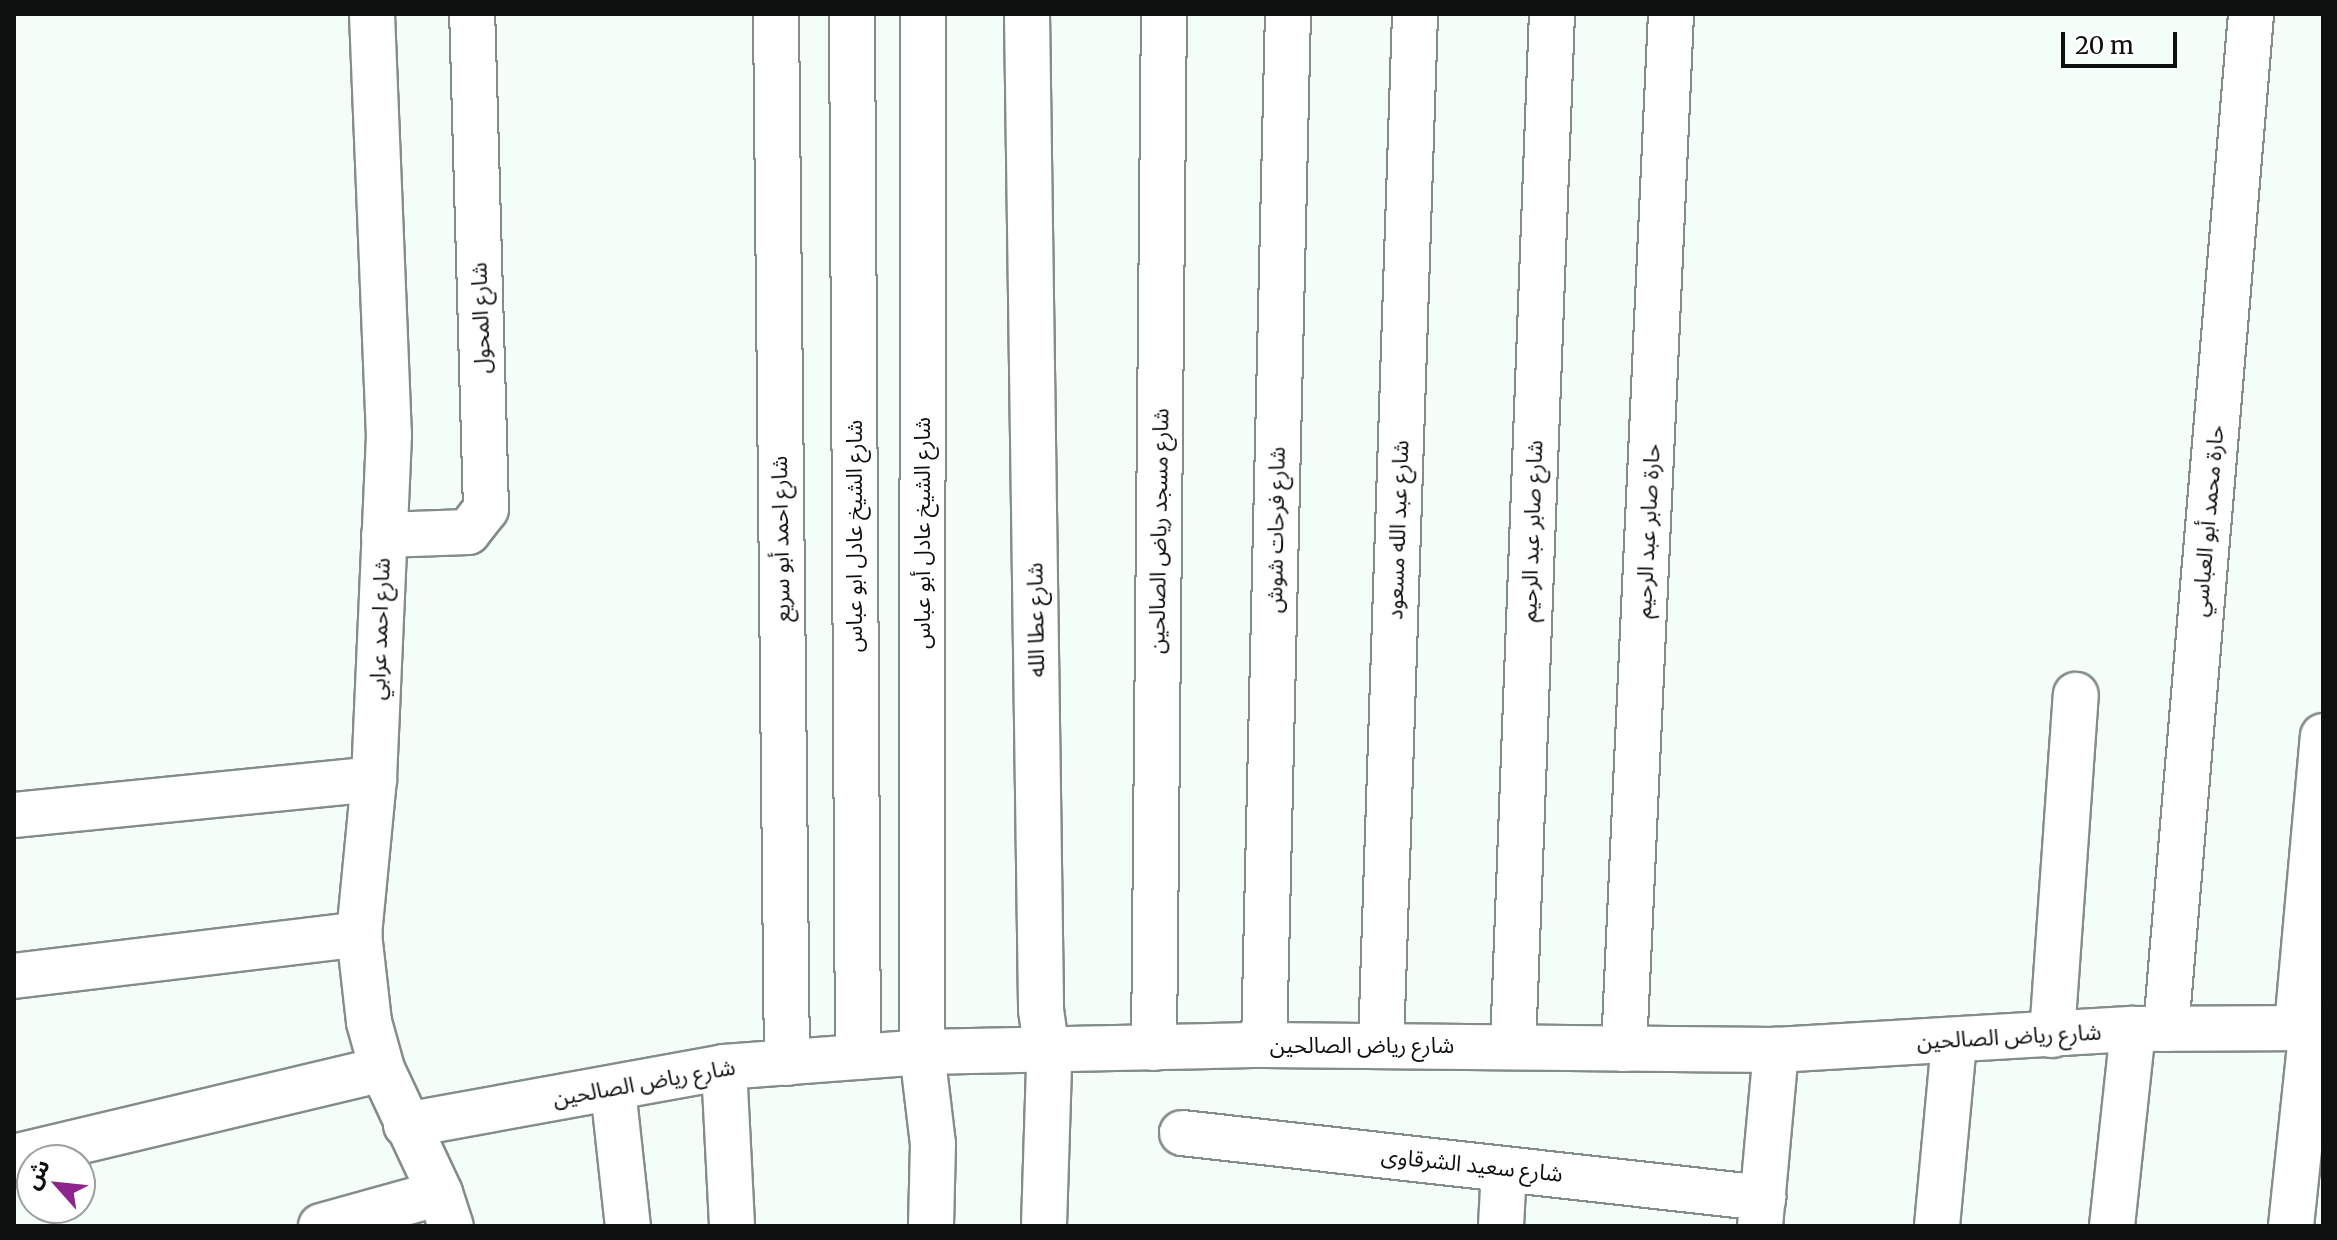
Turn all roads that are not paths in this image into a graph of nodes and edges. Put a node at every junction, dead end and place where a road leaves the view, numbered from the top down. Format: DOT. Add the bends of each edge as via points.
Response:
graph roads {
  1 [pos="372,14"];
  2 [pos="472,14"];
  3 [pos="776,14"];
  4 [pos="852,14"];
  5 [pos="923,14"];
  6 [pos="1027,14"];
  7 [pos="1164,14"];
  8 [pos="1288,14"];
  9 [pos="1415,14"];
  10 [pos="1552,14"];
  11 [pos="1671,14"];
  12 [pos="2251,14"];
  13 [pos="384,535"];
  14 [pos="2076,695"];
  15 [pos="2323,736"];
  16 [pos="374,779"];
  17 [pos="14,815"];
  18 [pos="359,934"];
  19 [pos="14,976"];
  20 [pos="2311,1027"];
  21 [pos="2150,1029"];
  22 [pos="2052,1035"];
  23 [pos="1954,1041"];
  24 [pos="1264,1045"];
  25 [pos="1381,1045"];
  26 [pos="1513,1047"];
  27 [pos="1154,1048"];
  28 [pos="1624,1049"];
  29 [pos="1776,1050"];
  30 [pos="1046,1051"];
  31 [pos="922,1052"];
  32 [pos="858,1057"];
  33 [pos="787,1063"];
  34 [pos="724,1067"];
  35 [pos="382,1069"];
  36 [pos="613,1089"];
  37 [pos="406,1125"];
  38 [pos="1182,1133"];
  39 [pos="14,1157"];
  40 [pos="1504,1169"];
  41 [pos="445,1210"];
  42 [pos="1761,1212"];
  43 [pos="321,1226"];
  44 [pos="628,1226"];
  45 [pos="732,1226"];
  46 [pos="931,1226"];
  47 [pos="1044,1226"];
  48 [pos="1501,1226"];
  49 [pos="1937,1226"];
  50 [pos="2112,1226"];
  51 [pos="2291,1226"];
  1 -- 13 [label="street, شارع احمد عرابي" via="389,435"];
  2 -- 13 [label="street, شارع المحول" via="486,509 468,532"];
  3 -- 33 [label="street, شارع احمد أبو سريع"];
  4 -- 32 [label="street, شارع الشيخ عادل ابو عباس"];
  5 -- 31 [label="street, شارع الشيخ عادل أبو عباس"];
  6 -- 30 [label="street, شارع عطا الله" via="1041,1010"];
  7 -- 27 [label="street, شارع مسجد رياض الصالحين"];
  8 -- 24 [label="street, شارع فرحات شوش"];
  9 -- 25 [label="street, شارع عبد الله مسعود"];
  10 -- 26 [label="street, شارع صابر عبد الرحيم"];
  11 -- 28 [label="street, حارة صابر عبد الرحيم"];
  12 -- 21 [label="street, حارة محمد أبو العباسي"];
  13 -- 16 [label="street, شارع احمد عرابي"];
  14 -- 22 [label="street"];
  15 -- 20 [label="street"];
  16 -- 17 [label="street"];
  16 -- 18 [label="street, شارع احمد عرابي"];
  18 -- 19 [label="street"];
  18 -- 35 [label="street, شارع احمد عرابي" via="369,1022"];
  20 -- 21 [label="street, شارع رياض الصالحين"];
  20 -- 51 [label="street"];
  21 -- 22 [label="street, شارع رياض الصالحين"];
  21 -- 50 [label="street, حارة محمد أبو العباسي"];
  22 -- 23 [label="street, شارع رياض الصالحين"];
  23 -- 29 [label="street, شارع رياض الصالحين"];
  23 -- 49 [label="street"];
  24 -- 25 [label="street, شارع رياض الصالحين"];
  24 -- 27 [label="street, شارع رياض الصالحين"];
  25 -- 26 [label="street, شارع رياض الصالحين"];
  26 -- 28 [label="street, شارع رياض الصالحين"];
  27 -- 30 [label="street, شارع رياض الصالحين"];
  28 -- 29 [label="street, شارع رياض الصالحين"];
  29 -- 42 [label="street"];
  30 -- 31 [label="street, شارع رياض الصالحين"];
  30 -- 47 [label="street, شارع عطا الله"];
  31 -- 32 [label="street, شارع رياض الصالحين"];
  31 -- 46 [label="street, شارع الشيخ عادل أبو عباس" via="933,1144"];
  32 -- 33 [label="street, شارع رياض الصالحين"];
  33 -- 34 [label="street, شارع رياض الصالحين"];
  34 -- 36 [label="street, شارع رياض الصالحين"];
  34 -- 45 [label="street"];
  35 -- 37 [label="street, شارع احمد عرابي"];
  35 -- 39 [label="street"];
  36 -- 37 [label="street, شارع رياض الصالحين"];
  36 -- 44 [label="street"];
  37 -- 41 [label="street, شارع احمد عرابي"];
  38 -- 40 [label="street, شارع سعيد الشرقاوى"];
  40 -- 42 [label="street, شارع سعيد الشرقاوى"];
  40 -- 48 [label="street"];
  41 -- 43 [label="street"];
}
